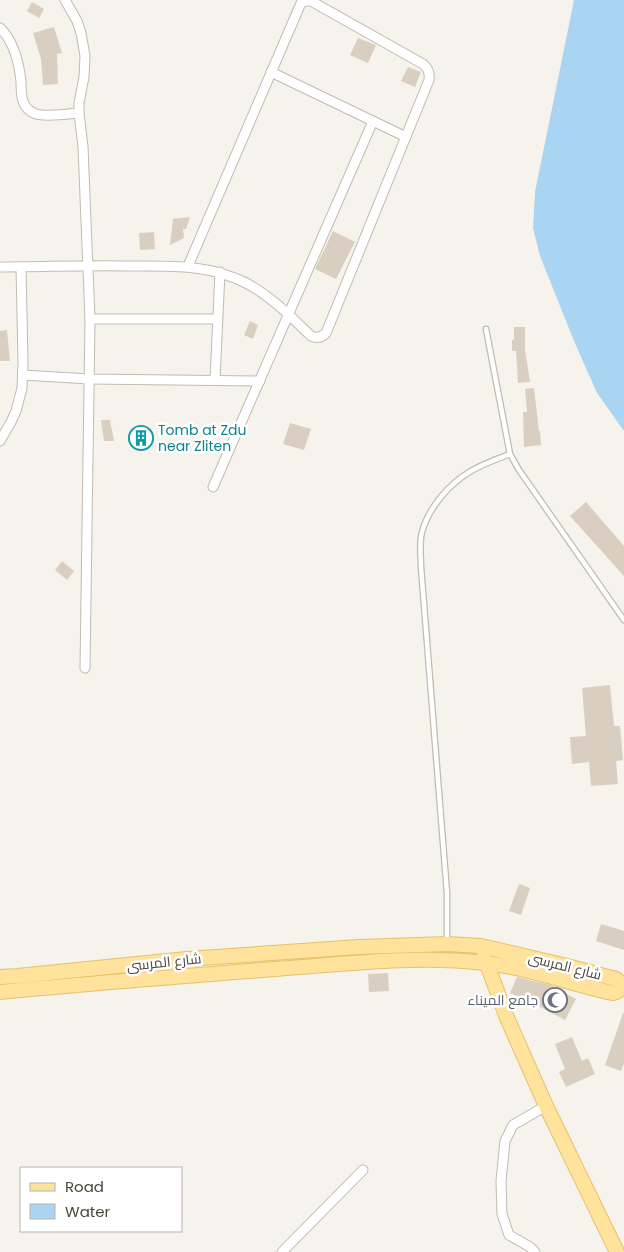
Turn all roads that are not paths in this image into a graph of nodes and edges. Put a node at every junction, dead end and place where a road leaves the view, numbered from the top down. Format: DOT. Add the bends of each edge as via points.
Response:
graph roads {
  1 [pos="65,0"];
  2 [pos="0,28"];
  3 [pos="271,72"];
  4 [pos="79,114"];
  5 [pos="373,121"];
  6 [pos="406,137"];
  7 [pos="87,265"];
  8 [pos="188,266"];
  9 [pos="0,267"];
  10 [pos="21,267"];
  11 [pos="220,272"];
  12 [pos="289,314"];
  13 [pos="90,318"];
  14 [pos="218,319"];
  15 [pos="486,329"];
  16 [pos="23,375"];
  17 [pos="89,379"];
  18 [pos="215,380"];
  19 [pos="260,381"];
  20 [pos="0,440"];
  21 [pos="510,454"];
  22 [pos="213,487"];
  23 [pos="624,620"];
  24 [pos="85,668"];
  25 [pos="447,944"];
  26 [pos="481,946"];
  27 [pos="486,963"];
  28 [pos="0,977"];
  29 [pos="0,992"];
  30 [pos="546,1106"];
  31 [pos="363,1170"];
  32 [pos="282,1252"];
  33 [pos="535,1252"];
  34 [pos="617,1252"];
  1 -- 4 [label="street" via="77,21 85,56"];
  2 -- 4 [label="street" via="18,64 22,100 30,111 38,114"];
  3 -- 5 [label="street"];
  3 -- 6 [label="street" via="299,5 311,1 427,67 429,80"];
  3 -- 8 [label="street"];
  4 -- 7 [label="street"];
  5 -- 6 [label="street"];
  5 -- 12 [label="street"];
  6 -- 12 [label="street" via="326,333 318,338 311,336"];
  7 -- 8 [label="street"];
  7 -- 10 [label="street"];
  7 -- 13 [label="street"];
  8 -- 11 [label="street"];
  9 -- 10 [label="street"];
  10 -- 16 [label="street"];
  11 -- 12 [label="street" via="259,290"];
  11 -- 14 [label="street"];
  12 -- 19 [label="street"];
  13 -- 14 [label="street"];
  13 -- 17 [label="street"];
  14 -- 18 [label="street"];
  15 -- 21 [label="lane"];
  16 -- 17 [label="street"];
  16 -- 20 [label="street" via="16,411"];
  17 -- 18 [label="street"];
  17 -- 24 [label="street"];
  18 -- 19 [label="street"];
  19 -- 22 [label="street"];
  21 -- 23 [label="lane"];
  21 -- 25 [label="lane" via="473,470 446,491 426,520 422,534 421,567 447,893"];
  25 -- 26 [label="main road, شارع المرسى"];
  25 -- 28 [label="main road, شارع المرسى" via="187,959"];
  26 -- 27 [label="main road"];
  26 -- 27 [label="main road, شارع المرسى" via="616,979 619,988 616,994 518,968"];
  27 -- 29 [label="main road, شارع المرسى" via="404,960"];
  27 -- 30 [label="main road"];
  30 -- 33 [label="street" via="513,1125 505,1141 501,1181 502,1214 508,1235"];
  30 -- 34 [label="main road"];
  31 -- 32 [label="street"];
}
